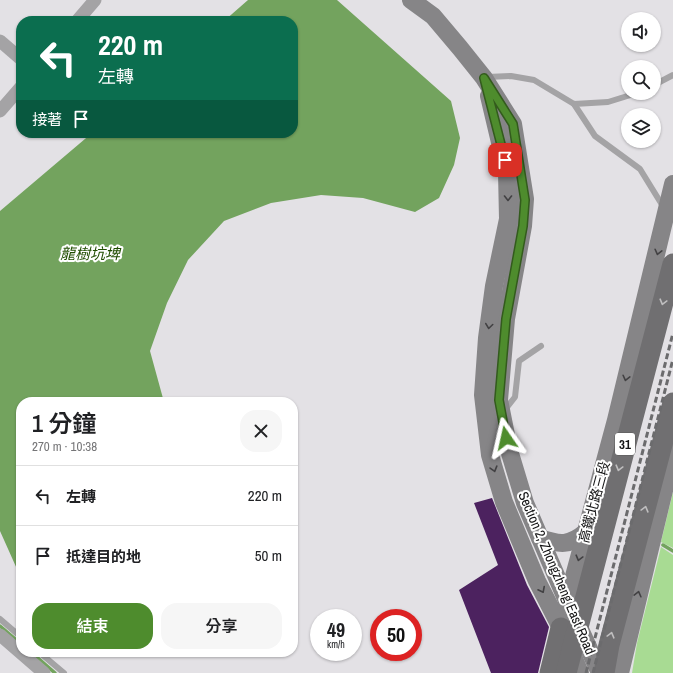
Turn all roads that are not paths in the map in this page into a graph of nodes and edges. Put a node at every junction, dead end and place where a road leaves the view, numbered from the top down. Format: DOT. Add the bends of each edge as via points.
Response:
graph roads {
  1 [pos="95,0"];
  2 [pos="411,0"];
  3 [pos="81,16"];
  4 [pos="0,41"];
  5 [pos="16,55"];
  6 [pos="673,76"];
  7 [pos="484,78"];
  8 [pos="661,82"];
  9 [pos="16,93"];
  10 [pos="621,98"];
  11 [pos="574,104"];
  12 [pos="0,111"];
  13 [pos="673,184"];
  14 [pos="667,214"];
  15 [pos="673,264"];
  16 [pos="541,346"];
  17 [pos="673,404"];
  18 [pos="494,415"];
  19 [pos="673,453"];
  20 [pos="586,532"];
  21 [pos="540,538"];
  22 [pos="567,602"];
  23 [pos="0,619"];
  24 [pos="570,626"];
  25 [pos="16,633"];
  26 [pos="0,635"];
  27 [pos="16,649"];
  28 [pos="571,653"];
  29 [pos="25,657"];
  30 [pos="45,657"];
  31 [pos="44,673"];
  32 [pos="64,673"];
  33 [pos="550,673"];
  34 [pos="566,673"];
  35 [pos="580,673"];
  36 [pos="600,673"];
  37 [pos="604,673"];
  38 [pos="620,673"];
  1 -- 3 [label="street"];
  2 -- 7 [label="main road, Section 2, Zhongzheng East Road" via="433,16"];
  4 -- 5 [label="street"];
  6 -- 8 [label="lane"];
  7 -- 11 [label="lane" via="511,76 534,80"];
  7 -- 18 [label="main road, Section 2, Zhongzheng East Road" via="500,134 507,172 508,212 487,338 483,395"];
  9 -- 12 [label="street"];
  10 -- 11 [label="lane" via="608,102"];
  11 -- 14 [label="lane" via="595,136 640,169"];
  13 -- 14 [label="main road, 高鐵北路三段"];
  14 -- 20 [label="main road, 高鐵北路三段, one-way"];
  15 -- 24 [label="main road, 高鐵北路三段 / 31, one-way"];
  16 -- 18 [label="lane" via="519,361 515,397"];
  37 -- 17 [label="main road, one-way" via="609,645"];
  18 -- 21 [label="main road, Section 2, Zhongzheng East Road"];
  18 -- 24 [label="main road, Section 2, Zhongzheng East Road, one-way" via="490,455 504,502 537,581"];
  38 -- 19 [label="main road, one-way"];
  20 -- 21 [label="main road" via="566,543 558,544"];
  20 -- 22 [label="main road, 高鐵北路三段, one-way"];
  21 -- 22 [label="main road, Section 2, Zhongzheng East Road"];
  22 -- 24 [label="main road, 高鐵北路三段"];
  23 -- 25 [label="lane"];
  24 -- 28 [label="main road, 高鐵北路三段 / 31"];
  24 -- 33 [label="main road, 高鐵北路三段"];
  24 -- 36 [label="main road, Section 2, Zhongzheng East Road"];
  26 -- 27 [label="street"];
  28 -- 34 [label="main road, 高鐵北路三段 / 31"];
  28 -- 35 [label="main road, Section 2, Zhongzheng East Road"];
  29 -- 31 [label="street"];
  30 -- 32 [label="lane"];
}
